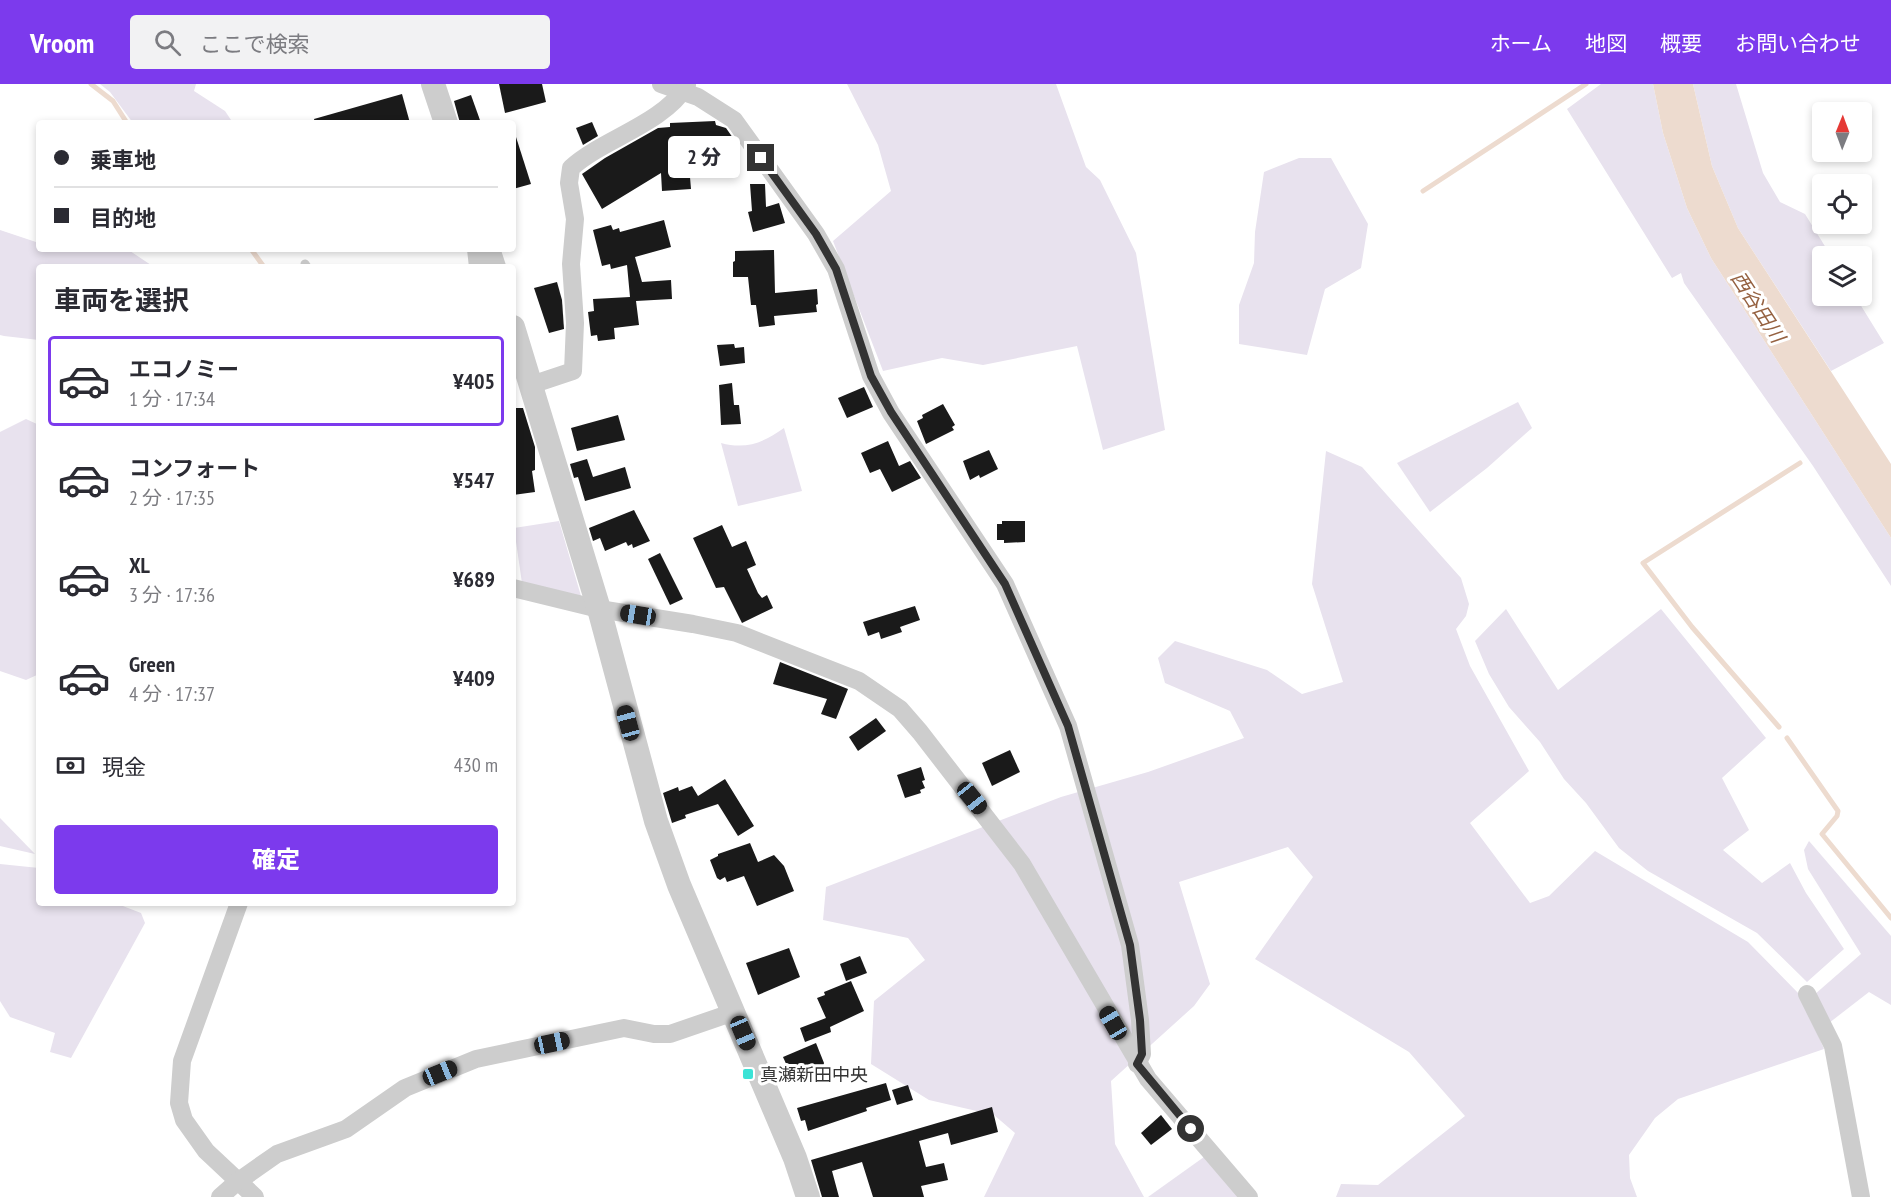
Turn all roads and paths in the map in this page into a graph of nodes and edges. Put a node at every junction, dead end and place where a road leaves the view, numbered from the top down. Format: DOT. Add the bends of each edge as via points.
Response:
graph roads {
  1 [pos="433,84"];
  2 [pos="661,84"];
  3 [pos="685,88"];
  4 [pos="445,120"];
  5 [pos="516,337"];
  6 [pos="531,385"];
  7 [pos="516,589"];
  8 [pos="599,609"];
  9 [pos="238,906"];
  10 [pos="1807,994"];
  11 [pos="734,1012"];
  12 [pos="1137,1064"];
  13 [pos="237,1182"];
  14 [pos="220,1197"];
  15 [pos="255,1197"];
  16 [pos="808,1197"];
  17 [pos="1249,1197"];
  18 [pos="1861,1197"];
  1 -- 4 [label="street"];
  2 -- 3 [label="street"];
  3 -- 6 [label="street" via="639,126 571,168 569,183 575,219 571,264 573,371"];
  3 -- 12 [label="street" via="734,120 816,234 836,269 871,376 1005,584 1068,726 1130,945 1142,1054"];
  5 -- 6 [label="street"];
  6 -- 8 [label="street"];
  7 -- 8 [label="street"];
  8 -- 11 [label="street" via="656,821"];
  8 -- 12 [label="street" via="737,633 859,681 900,710 1022,864"];
  9 -- 13 [label="street" via="182,1061 179,1083 184,1120 206,1151"];
  10 -- 18 [label="street" via="1833,1046"];
  11 -- 13 [label="street" via="670,1034 624,1028 476,1059 405,1088 346,1129 277,1154"];
  11 -- 16 [label="street"];
  12 -- 17 [label="street"];
  13 -- 14 [label="street"];
  13 -- 15 [label="street"];
}
